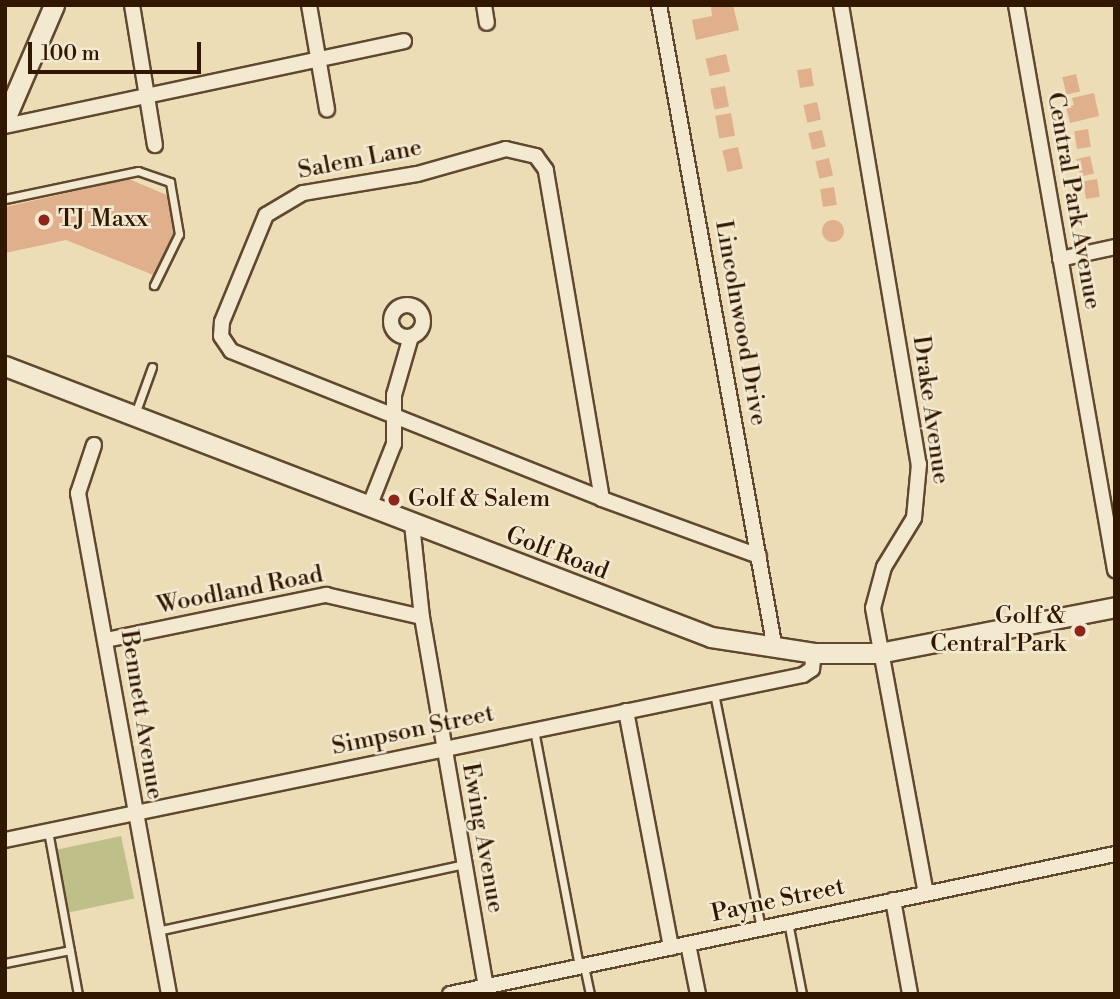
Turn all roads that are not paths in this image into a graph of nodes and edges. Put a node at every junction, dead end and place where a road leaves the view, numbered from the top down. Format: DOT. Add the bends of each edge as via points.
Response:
graph roads {
  1 [pos="54,5"];
  2 [pos="132,5"];
  3 [pos="309,5"];
  4 [pos="484,5"];
  5 [pos="659,5"];
  6 [pos="841,5"];
  7 [pos="1016,5"];
  8 [pos="487,23"];
  9 [pos="404,41"];
  10 [pos="318,59"];
  11 [pos="148,95"];
  12 [pos="327,109"];
  13 [pos="5,119"];
  14 [pos="5,126"];
  15 [pos="155,145"];
  16 [pos="5,199"];
  17 [pos="1115,247"];
  18 [pos="1060,259"];
  19 [pos="153,285"];
  20 [pos="410,340"];
  21 [pos="5,366"];
  22 [pos="152,367"];
  23 [pos="134,414"];
  24 [pos="393,416"];
  25 [pos="94,444"];
  26 [pos="603,499"];
  27 [pos="369,507"];
  28 [pos="412,524"];
  29 [pos="759,556"];
  30 [pos="1115,569"];
  31 [pos="1115,607"];
  32 [pos="422,617"];
  33 [pos="106,640"];
  34 [pos="775,649"];
  35 [pos="814,653"];
  36 [pos="879,653"];
  37 [pos="714,693"];
  38 [pos="626,711"];
  39 [pos="533,730"];
  40 [pos="443,748"];
  41 [pos="134,813"];
  42 [pos="48,831"];
  43 [pos="5,840"];
  44 [pos="1115,854"];
  45 [pos="464,864"];
  46 [pos="926,893"];
  47 [pos="893,900"];
  48 [pos="788,922"];
  49 [pos="761,928"];
  50 [pos="156,931"];
  51 [pos="688,944"];
  52 [pos="671,948"];
  53 [pos="70,950"];
  54 [pos="5,963"];
  55 [pos="582,966"];
  56 [pos="486,990"];
  57 [pos="78,994"];
  58 [pos="169,994"];
  59 [pos="450,994"];
  60 [pos="590,994"];
  61 [pos="698,994"];
  62 [pos="802,994"];
  63 [pos="910,994"];
  1 -- 13 [label="main road"];
  2 -- 11 [label="street"];
  3 -- 10 [label="street"];
  4 -- 8 [label="street"];
  5 -- 29 [label="street, Lincolnwood Drive"];
  6 -- 36 [label="street, Drake Avenue" via="920,482 914,518 874,592"];
  7 -- 18 [label="street, Central Park Avenue"];
  9 -- 10 [label="street"];
  10 -- 11 [label="street"];
  10 -- 12 [label="street"];
  11 -- 14 [label="street"];
  11 -- 15 [label="street"];
  16 -- 19 [label="lane" via="138,171 170,182 179,234"];
  17 -- 18 [label="street"];
  18 -- 30 [label="street, Central Park Avenue"];
  20 -- 24 [label="street"];
  21 -- 23 [label="main road, Golf Road"];
  22 -- 23 [label="lane"];
  23 -- 27 [label="main road, Golf Road"];
  24 -- 26 [label="street, Salem Lane"];
  24 -- 26 [label="street, Salem Lane" via="226,346 222,322 262,222 273,208 303,193 417,174 506,149 529,152 546,170"];
  24 -- 27 [label="street" via="394,444"];
  25 -- 33 [label="street, Bennett Avenue" via="78,493"];
  26 -- 29 [label="street, Salem Lane"];
  27 -- 28 [label="main road, Golf Road"];
  28 -- 32 [label="street, Ewing Avenue"];
  28 -- 34 [label="main road, Golf Road" via="685,630"];
  29 -- 34 [label="street, Lincolnwood Drive"];
  31 -- 36 [label="main road, Golf Road"];
  32 -- 33 [label="street, Woodland Road" via="326,595"];
  32 -- 40 [label="street, Ewing Avenue"];
  33 -- 41 [label="street, Bennett Avenue"];
  34 -- 35 [label="main road, Golf Road"];
  35 -- 36 [label="main road, Golf Road"];
  35 -- 37 [label="street, Simpson Street" via="812,669 803,675"];
  36 -- 46 [label="street, Drake Avenue"];
  37 -- 38 [label="street, Simpson Street"];
  37 -- 49 [label="lane"];
  38 -- 39 [label="street, Simpson Street"];
  38 -- 52 [label="street"];
  39 -- 40 [label="street, Simpson Street"];
  39 -- 55 [label="lane"];
  40 -- 41 [label="street, Simpson Street"];
  40 -- 45 [label="street, Ewing Avenue"];
  41 -- 42 [label="street, Simpson Street"];
  41 -- 50 [label="street, Bennett Avenue"];
  42 -- 43 [label="street, Simpson Street"];
  42 -- 53 [label="lane"];
  44 -- 46 [label="street, Payne Street"];
  45 -- 50 [label="lane"];
  45 -- 56 [label="street, Ewing Avenue"];
  46 -- 47 [label="street, Payne Street"];
  47 -- 48 [label="street, Payne Street"];
  47 -- 63 [label="street"];
  48 -- 49 [label="street, Payne Street"];
  48 -- 62 [label="lane"];
  49 -- 51 [label="street, Payne Street"];
  50 -- 58 [label="street, Bennett Avenue"];
  51 -- 52 [label="street, Payne Street"];
  51 -- 61 [label="street"];
  52 -- 55 [label="street, Payne Street"];
  53 -- 54 [label="lane"];
  53 -- 57 [label="lane"];
  55 -- 56 [label="street, Payne Street"];
  55 -- 60 [label="lane"];
  56 -- 59 [label="street, Payne Street"];
}
